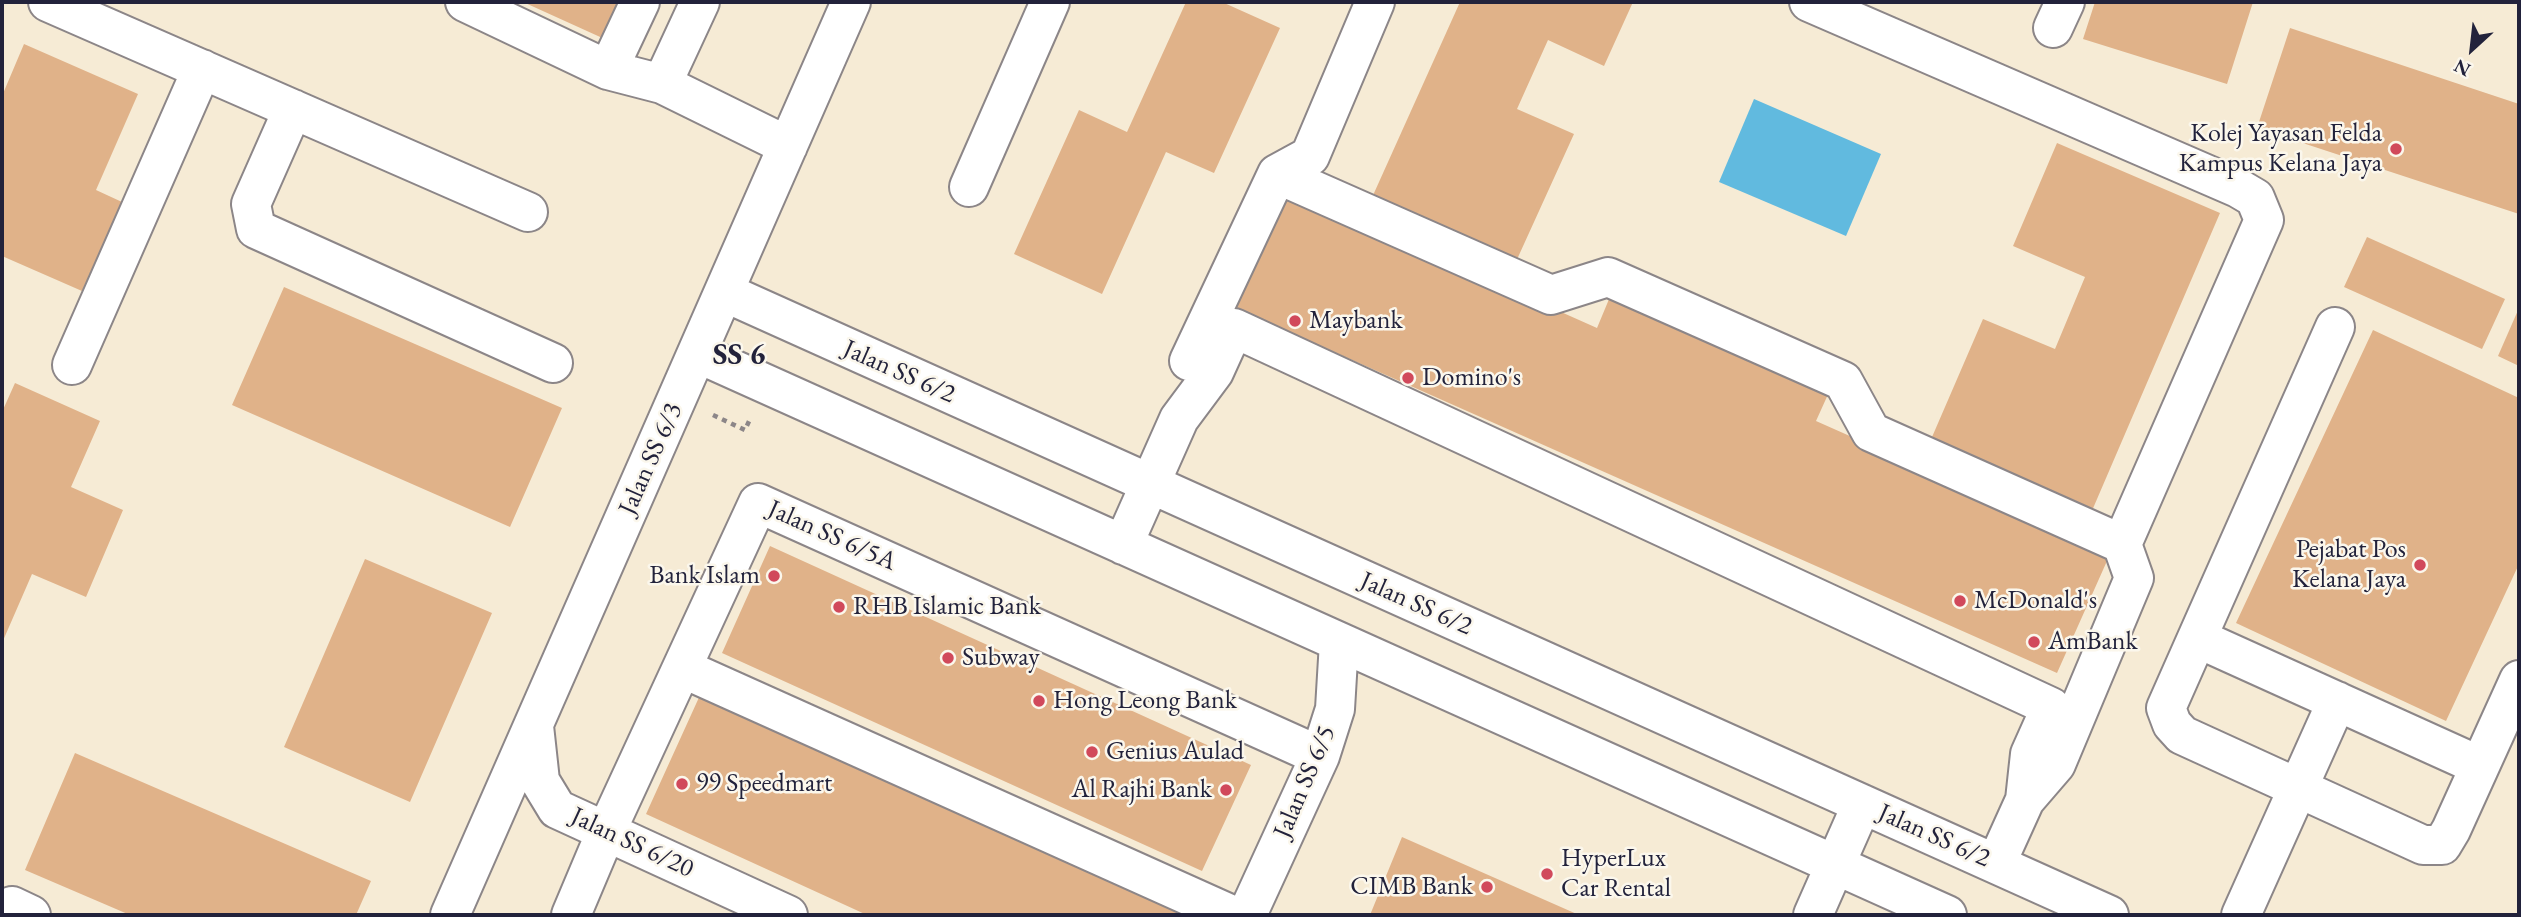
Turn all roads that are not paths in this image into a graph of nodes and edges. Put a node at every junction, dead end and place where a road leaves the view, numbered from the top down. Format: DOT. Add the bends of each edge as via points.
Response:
graph roads {
  1 [pos="48,2"];
  2 [pos="465,2"];
  3 [pos="640,2"];
  4 [pos="701,2"];
  5 [pos="851,2"];
  6 [pos="1050,2"];
  7 [pos="1375,2"];
  8 [pos="1809,2"];
  9 [pos="202,69"];
  10 [pos="608,70"];
  11 [pos="663,84"];
  12 [pos="293,109"];
  13 [pos="788,146"];
  14 [pos="1277,174"];
  15 [pos="969,187"];
  16 [pos="528,212"];
  17 [pos="724,292"];
  18 [pos="2335,327"];
  19 [pos="697,353"];
  20 [pos="553,363"];
  21 [pos="72,365"];
  22 [pos="1180,419"];
  23 [pos="1150,484"];
  24 [pos="2122,544"];
  25 [pos="1123,545"];
  26 [pos="2197,638"];
  27 [pos="1339,642"];
  28 [pos="682,668"];
  29 [pos="2519,680"];
  30 [pos="2337,701"];
  31 [pos="534,724"];
  32 [pos="1320,756"];
  33 [pos="2480,766"];
  34 [pos="2297,789"];
  35 [pos="2025,800"];
  36 [pos="1862,804"];
  37 [pos="606,832"];
  38 [pos="1996,864"];
  39 [pos="1835,865"];
  40 [pos="450,915"];
  41 [pos="571,915"];
  42 [pos="787,915"];
  43 [pos="1232,915"];
  44 [pos="1247,915"];
  45 [pos="1813,915"];
  46 [pos="1947,915"];
  47 [pos="2109,915"];
  48 [pos="2241,915"];
  1 -- 9 [label="street"];
  2 -- 10 [label="street"];
  3 -- 10 [label="street"];
  4 -- 11 [label="street"];
  5 -- 13 [label="street, Jalan SS 6/3"];
  6 -- 15 [label="street"];
  7 -- 14 [label="street" via="1310,156"];
  8 -- 24 [label="street" via="2255,198 2264,220"];
  9 -- 12 [label="street"];
  9 -- 21 [label="street"];
  10 -- 11 [label="street"];
  11 -- 13 [label="street"];
  12 -- 16 [label="street"];
  12 -- 20 [label="street" via="251,204 256,229"];
  13 -- 17 [label="street, Jalan SS 6/3"];
  14 -- 22 [label="street" via="1189,361"];
  14 -- 24 [label="street" via="1551,295 1608,277 1843,381 1871,432"];
  17 -- 19 [label="street, Jalan SS 6/3"];
  17 -- 23 [label="street, Jalan SS 6/2"];
  18 -- 26 [label="street"];
  19 -- 25 [label="street"];
  19 -- 31 [label="street, Jalan SS 6/3"];
  22 -- 23 [label="street"];
  22 -- 35 [label="street" via="1214,372 1234,328 2051,707 2030,754"];
  23 -- 25 [label="street"];
  23 -- 36 [label="street, Jalan SS 6/2"];
  24 -- 35 [label="street" via="2134,578 2056,764"];
  25 -- 27 [label="street"];
  26 -- 30 [label="street"];
  26 -- 34 [label="street" via="2166,708 2172,724 2182,735"];
  27 -- 32 [label="street, Jalan SS 6/5" via="1335,709"];
  27 -- 39 [label="street"];
  28 -- 32 [label="street, Jalan SS 6/5A" via="758,503"];
  28 -- 37 [label="street, Jalan SS 6/5A"];
  28 -- 43 [label="street"];
  29 -- 33 [label="street"];
  30 -- 33 [label="street"];
  30 -- 34 [label="street"];
  31 -- 37 [label="street, Jalan SS 6/20" via="540,781 557,809"];
  31 -- 40 [label="street, Jalan SS 6/3"];
  32 -- 44 [label="street, Jalan SS 6/5"];
  33 -- 34 [label="street" via="2442,845 2423,845"];
  34 -- 48 [label="street"];
  35 -- 38 [label="street"];
  36 -- 38 [label="street, Jalan SS 6/2"];
  36 -- 39 [label="street"];
  37 -- 41 [label="street, Jalan SS 6/5A"];
  37 -- 42 [label="street, Jalan SS 6/20"];
  38 -- 47 [label="street, Jalan SS 6/2"];
  39 -- 45 [label="street"];
  39 -- 46 [label="street"];
}
